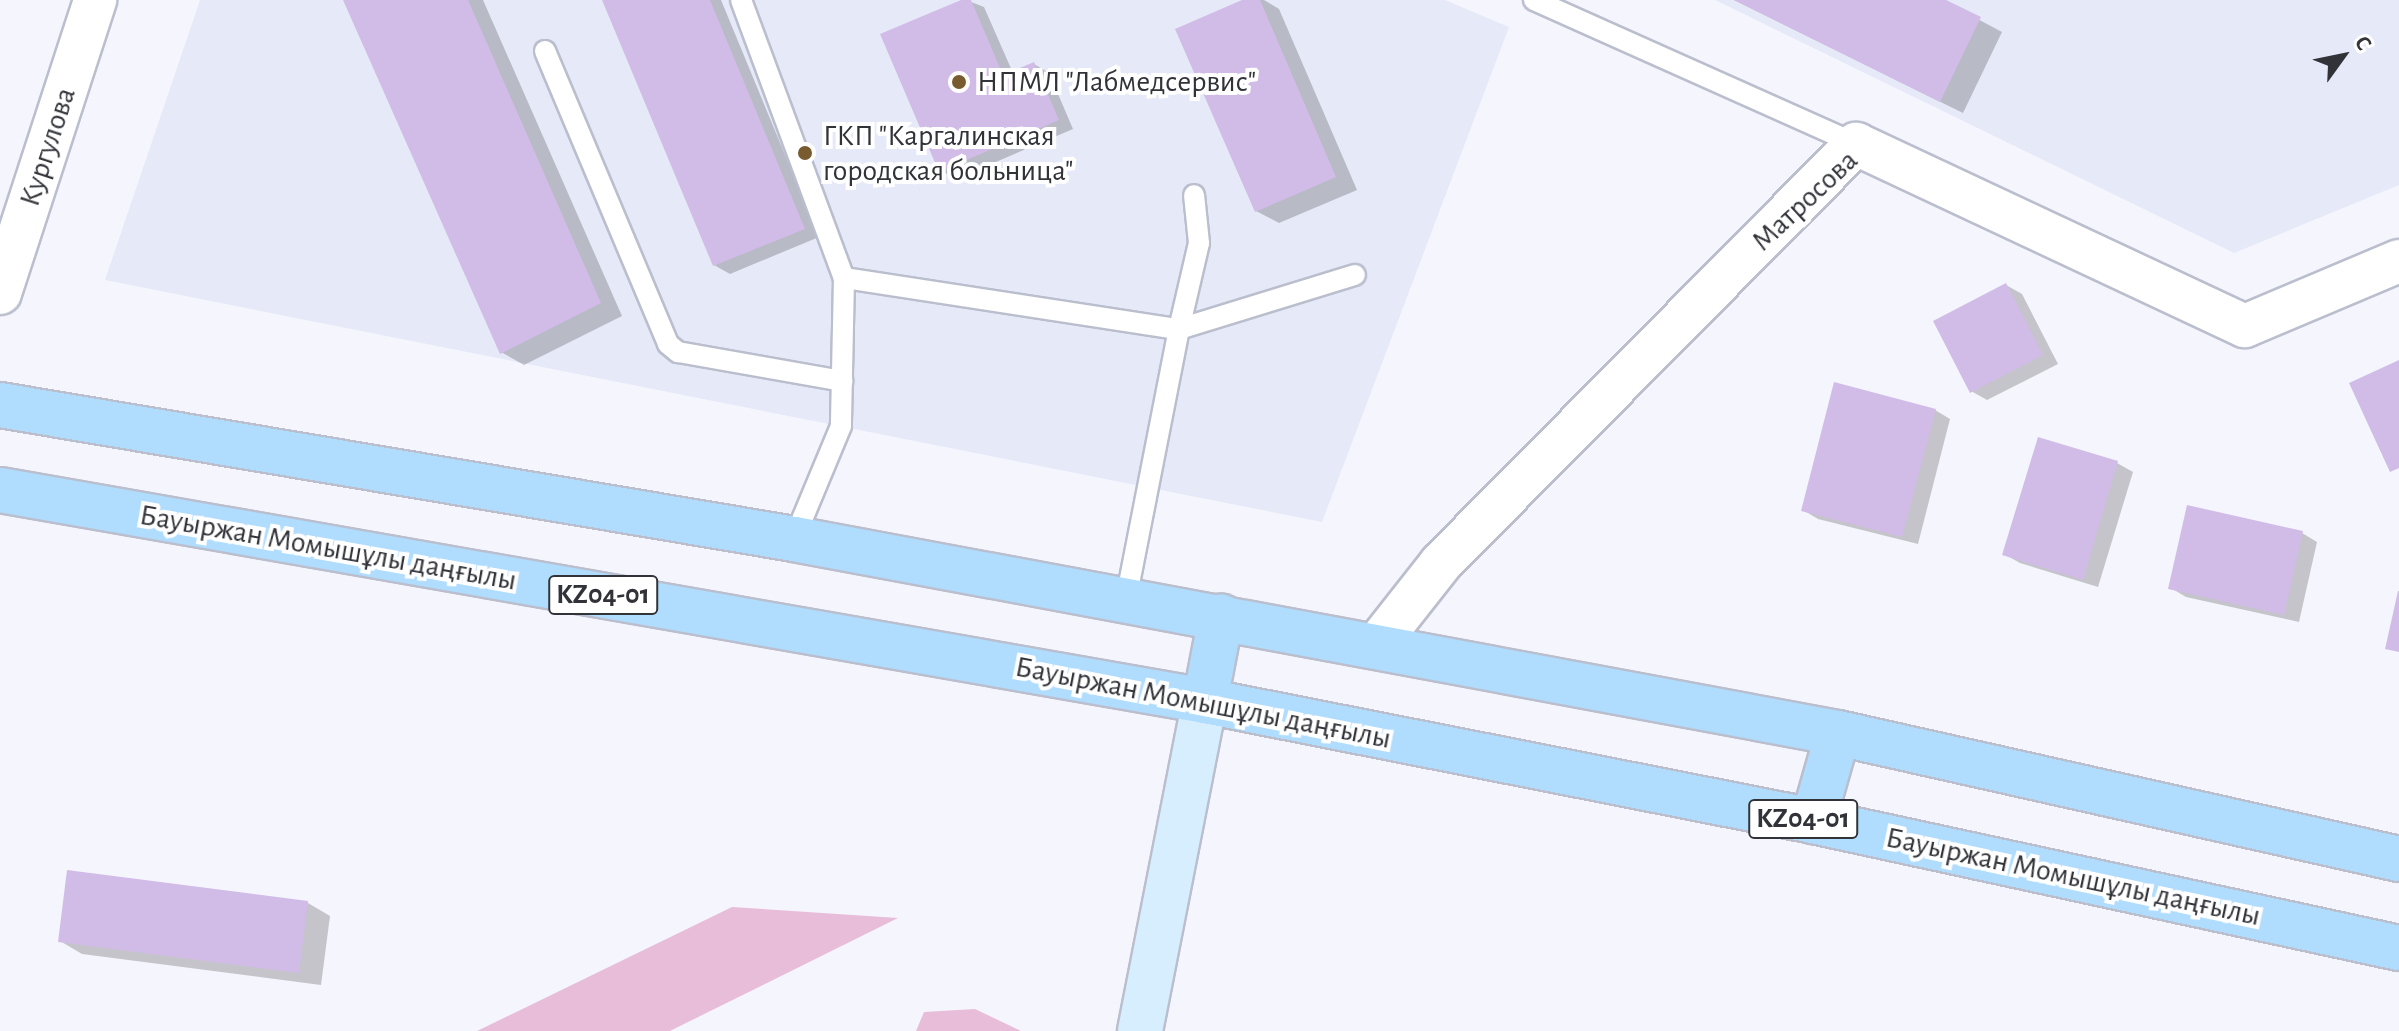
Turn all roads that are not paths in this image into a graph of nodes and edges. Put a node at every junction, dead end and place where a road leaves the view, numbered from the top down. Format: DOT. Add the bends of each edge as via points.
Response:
graph roads {
  1 [pos="95,0"];
  2 [pos="741,0"];
  3 [pos="1534,0"];
  4 [pos="545,51"];
  5 [pos="1856,144"];
  6 [pos="1194,195"];
  7 [pos="10,233"];
  8 [pos="2399,261"];
  9 [pos="1355,275"];
  10 [pos="844,278"];
  11 [pos="0,293"];
  12 [pos="1179,329"];
  13 [pos="842,381"];
  14 [pos="0,405"];
  15 [pos="0,490"];
  16 [pos="794,539"];
  17 [pos="1126,599"];
  18 [pos="1221,617"];
  19 [pos="1375,647"];
  20 [pos="1205,701"];
  21 [pos="1838,733"];
  22 [pos="1813,821"];
  23 [pos="2399,859"];
  24 [pos="2399,948"];
  25 [pos="1140,1031"];
  1 -- 7 [label="street, Кургулова"];
  2 -- 10 [label="lane"];
  3 -- 5 [label="lane"];
  4 -- 13 [label="lane" via="668,344 678,352"];
  5 -- 8 [label="street, Матросова" via="2245,326"];
  5 -- 19 [label="street, Матросова" via="1441,563"];
  6 -- 12 [label="lane" via="1199,243"];
  7 -- 11 [label="street, Кургулова"];
  9 -- 12 [label="lane"];
  10 -- 12 [label="lane"];
  10 -- 13 [label="lane"];
  12 -- 17 [label="lane"];
  13 -- 16 [label="lane" via="841,426"];
  14 -- 16 [label="main road"];
  15 -- 20 [label="main road, Бауыржан Момышұлы даңғылы / KZ04-01"];
  16 -- 17 [label="main road"];
  17 -- 18 [label="main road"];
  18 -- 19 [label="main road"];
  18 -- 20 [label="main road"];
  19 -- 21 [label="main road"];
  20 -- 22 [label="main road, Бауыржан Момышұлы даңғылы / KZ04-01"];
  20 -- 25 [label="street"];
  21 -- 22 [label="main road"];
  21 -- 23 [label="main road"];
  22 -- 24 [label="main road, Бауыржан Момышұлы даңғылы / KZ04-01"];
}
